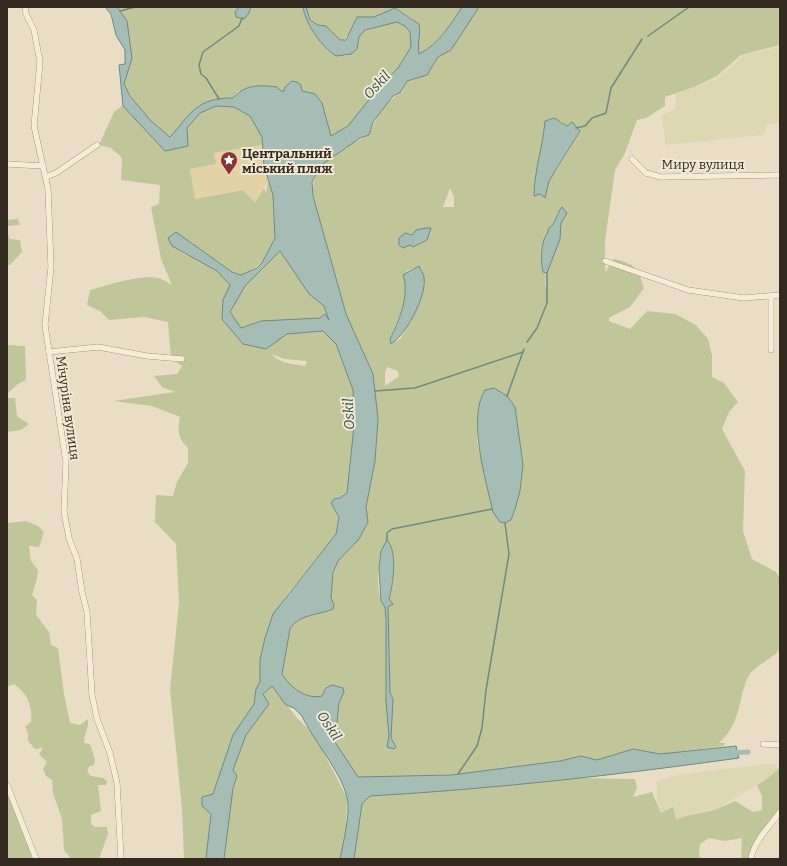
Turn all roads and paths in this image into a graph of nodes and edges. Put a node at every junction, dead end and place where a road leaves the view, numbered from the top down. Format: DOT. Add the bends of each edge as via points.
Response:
graph roads {
  1 [pos="24,7"];
  2 [pos="97,145"];
  3 [pos="632,159"];
  4 [pos="7,164"];
  5 [pos="43,166"];
  6 [pos="780,175"];
  7 [pos="46,177"];
  8 [pos="605,261"];
  9 [pos="780,295"];
  10 [pos="771,296"];
  11 [pos="771,350"];
  12 [pos="49,352"];
  13 [pos="182,359"];
  14 [pos="764,744"];
  15 [pos="780,746"];
  16 [pos="7,785"];
  17 [pos="780,812"];
  18 [pos="36,859"];
  19 [pos="121,859"];
  20 [pos="751,859"];
  1 -- 5 [label="street, Мічуріна вулиця" via="34,30 40,62 34,126"];
  2 -- 7 [label="street"];
  3 -- 6 [label="street, Миру вулиця" via="646,173 661,177"];
  4 -- 5 [label="street"];
  5 -- 7 [label="street, Мічуріна вулиця"];
  7 -- 12 [label="street, Мічуріна вулиця" via="51,267 45,325"];
  8 -- 10 [label="street" via="688,290 744,298"];
  9 -- 10 [label="street"];
  10 -- 11 [label="street"];
  12 -- 13 [label="street" via="98,347"];
  12 -- 19 [label="street, Мічуріна вулиця" via="66,462 64,512 69,538 77,559 87,612 92,695 117,783"];
  14 -- 15 [label="street"];
  16 -- 18 [label="street"];
  17 -- 20 [label="street" via="757,842"];
}
